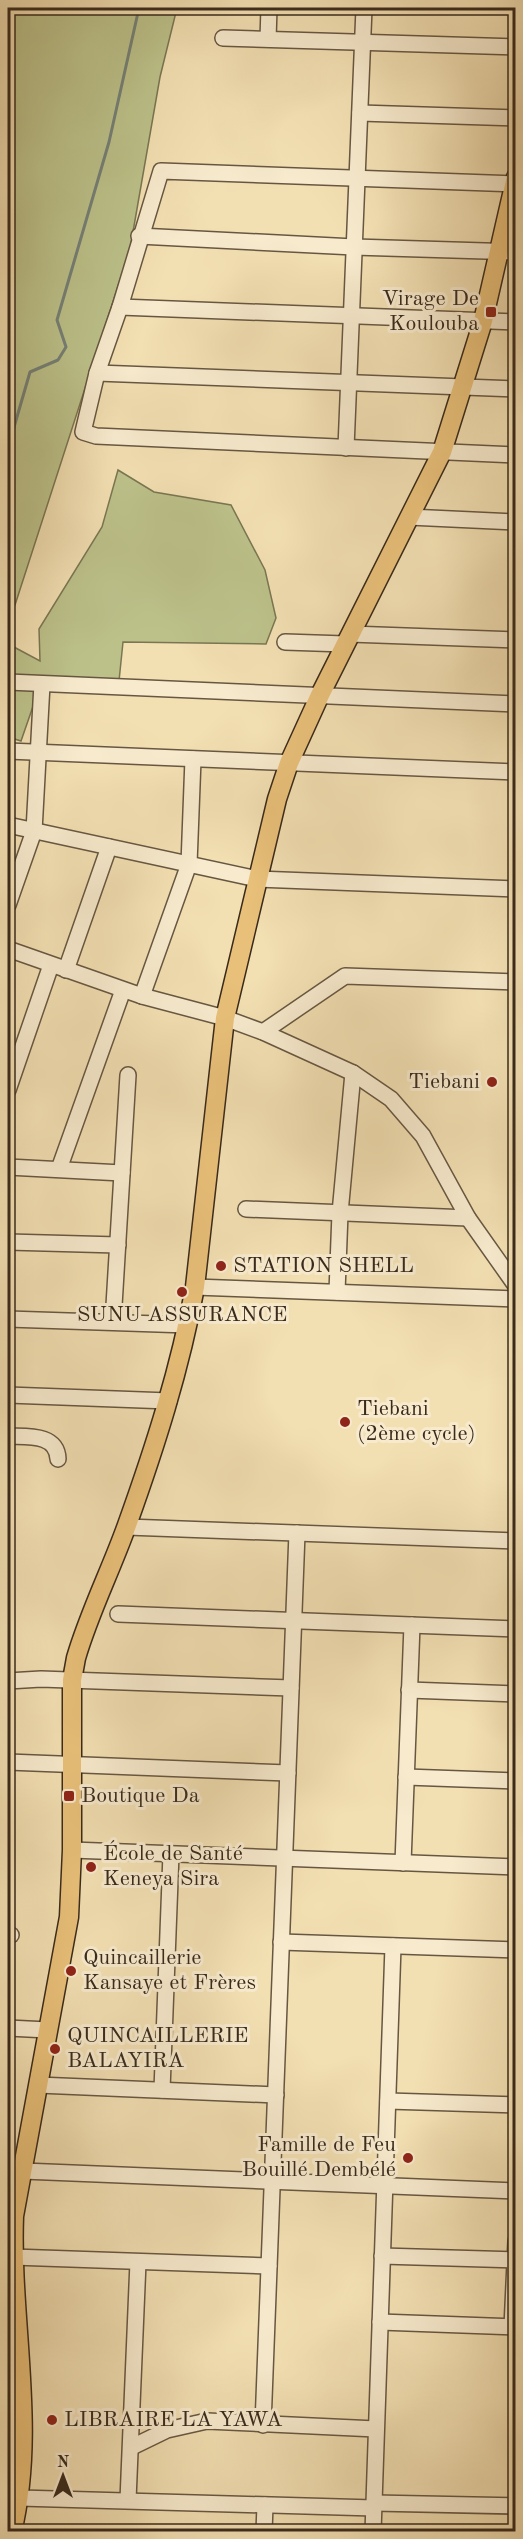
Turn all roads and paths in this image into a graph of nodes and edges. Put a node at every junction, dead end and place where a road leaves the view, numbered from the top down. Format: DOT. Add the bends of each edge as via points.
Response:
graph roads {
  1 [pos="269,8"];
  2 [pos="364,8"];
  3 [pos="223,38"];
  4 [pos="268,39"];
  5 [pos="363,43"];
  6 [pos="516,47"];
  7 [pos="360,113"];
  8 [pos="516,118"];
  9 [pos="357,178"];
  10 [pos="515,182"];
  11 [pos="139,236"];
  12 [pos="354,247"];
  13 [pos="507,252"];
  14 [pos="120,307"];
  15 [pos="352,316"];
  16 [pos="483,321"];
  17 [pos="516,322"];
  18 [pos="97,373"];
  19 [pos="349,383"];
  20 [pos="464,387"];
  21 [pos="516,389"];
  22 [pos="346,448"];
  23 [pos="442,452"];
  24 [pos="516,455"];
  25 [pos="409,517"];
  26 [pos="516,522"];
  27 [pos="347,639"];
  28 [pos="516,640"];
  29 [pos="285,642"];
  30 [pos="8,682"];
  31 [pos="42,684"];
  32 [pos="320,696"];
  33 [pos="516,704"];
  34 [pos="8,752"];
  35 [pos="39,753"];
  36 [pos="193,759"];
  37 [pos="289,763"];
  38 [pos="516,772"];
  39 [pos="8,825"];
  40 [pos="34,831"];
  41 [pos="109,847"];
  42 [pos="189,864"];
  43 [pos="257,879"];
  44 [pos="516,889"];
  45 [pos="8,905"];
  46 [pos="8,950"];
  47 [pos="51,965"];
  48 [pos="66,970"];
  49 [pos="516,982"];
  50 [pos="123,990"];
  51 [pos="142,996"];
  52 [pos="225,1018"];
  53 [pos="263,1032"];
  54 [pos="353,1073"];
  55 [pos="128,1075"];
  56 [pos="8,1090"];
  57 [pos="8,1167"];
  58 [pos="60,1169"];
  59 [pos="122,1173"];
  60 [pos="246,1209"];
  61 [pos="340,1213"];
  62 [pos="468,1218"];
  63 [pos="8,1242"];
  64 [pos="118,1245"];
  65 [pos="516,1286"];
  66 [pos="195,1287"];
  67 [pos="337,1292"];
  68 [pos="516,1299"];
  69 [pos="8,1319"];
  70 [pos="113,1322"];
  71 [pos="188,1324"];
  72 [pos="8,1395"];
  73 [pos="169,1401"];
  74 [pos="8,1436"];
  75 [pos="58,1459"];
  76 [pos="127,1527"];
  77 [pos="297,1533"];
  78 [pos="516,1541"];
  79 [pos="118,1614"];
  80 [pos="294,1621"];
  81 [pos="412,1625"];
  82 [pos="516,1629"];
  83 [pos="72,1680"];
  84 [pos="8,1681"];
  85 [pos="291,1688"];
  86 [pos="409,1690"];
  87 [pos="516,1694"];
  88 [pos="8,1762"];
  89 [pos="73,1765"];
  90 [pos="288,1773"];
  91 [pos="406,1777"];
  92 [pos="516,1781"];
  93 [pos="72,1850"];
  94 [pos="171,1854"];
  95 [pos="285,1858"];
  96 [pos="403,1863"];
  97 [pos="516,1867"];
  98 [pos="281,1942"];
  99 [pos="393,1946"];
  100 [pos="516,1950"];
  101 [pos="8,2028"];
  102 [pos="48,2030"];
  103 [pos="38,2085"];
  104 [pos="162,2090"];
  105 [pos="276,2095"];
  106 [pos="388,2101"];
  107 [pos="516,2105"];
  108 [pos="23,2171"];
  109 [pos="272,2182"];
  110 [pos="385,2187"];
  111 [pos="516,2191"];
  112 [pos="11,2216"];
  113 [pos="516,2241"];
  114 [pos="13,2256"];
  115 [pos="382,2256"];
  116 [pos="515,2260"];
  117 [pos="138,2262"];
  118 [pos="269,2266"];
  119 [pos="380,2322"];
  120 [pos="514,2327"];
  121 [pos="263,2425"];
  122 [pos="376,2429"];
  123 [pos="132,2447"];
  124 [pos="20,2498"];
  125 [pos="128,2500"];
  126 [pos="265,2505"];
  127 [pos="374,2506"];
  128 [pos="516,2506"];
  129 [pos="12,2531"];
  130 [pos="264,2532"];
  131 [pos="373,2532"];
  1 -- 4 [label="street"];
  2 -- 5 [label="street"];
  3 -- 4 [label="street"];
  4 -- 5 [label="street"];
  5 -- 6 [label="street"];
  5 -- 7 [label="street"];
  7 -- 8 [label="street"];
  7 -- 9 [label="street"];
  9 -- 10 [label="street"];
  9 -- 11 [label="street" via="160,171"];
  9 -- 12 [label="street"];
  10 -- 13 [label="main road"];
  11 -- 12 [label="street"];
  11 -- 14 [label="street"];
  12 -- 13 [label="street"];
  12 -- 15 [label="street"];
  13 -- 16 [label="main road"];
  14 -- 15 [label="street"];
  14 -- 18 [label="street"];
  15 -- 16 [label="street"];
  15 -- 19 [label="street"];
  16 -- 17 [label="street"];
  16 -- 20 [label="main road"];
  18 -- 19 [label="street"];
  18 -- 22 [label="street" via="83,432 96,436"];
  19 -- 20 [label="street"];
  19 -- 22 [label="street"];
  20 -- 21 [label="street"];
  20 -- 23 [label="main road"];
  22 -- 23 [label="street"];
  23 -- 24 [label="street"];
  23 -- 25 [label="main road"];
  25 -- 26 [label="street"];
  25 -- 27 [label="main road"];
  27 -- 28 [label="street"];
  27 -- 29 [label="street"];
  27 -- 32 [label="main road"];
  30 -- 31 [label="street"];
  31 -- 32 [label="street"];
  31 -- 35 [label="street"];
  32 -- 33 [label="street"];
  32 -- 37 [label="main road"];
  34 -- 35 [label="street"];
  35 -- 36 [label="street"];
  35 -- 40 [label="street"];
  36 -- 37 [label="street"];
  36 -- 42 [label="street"];
  37 -- 38 [label="street"];
  37 -- 43 [label="main road"];
  39 -- 40 [label="street"];
  40 -- 41 [label="street"];
  40 -- 45 [label="street"];
  41 -- 42 [label="street"];
  41 -- 48 [label="street"];
  42 -- 43 [label="street"];
  42 -- 51 [label="street"];
  43 -- 44 [label="street"];
  43 -- 52 [label="main road"];
  46 -- 47 [label="street"];
  47 -- 48 [label="street"];
  47 -- 56 [label="street"];
  48 -- 50 [label="street"];
  49 -- 53 [label="street" via="345,976"];
  50 -- 51 [label="street"];
  50 -- 58 [label="street"];
  51 -- 52 [label="street"];
  52 -- 53 [label="street"];
  52 -- 66 [label="main road"];
  53 -- 54 [label="street"];
  54 -- 61 [label="street"];
  54 -- 62 [label="street" via="391,1099 423,1136"];
  55 -- 59 [label="street"];
  57 -- 58 [label="street"];
  58 -- 59 [label="street"];
  59 -- 64 [label="street"];
  60 -- 61 [label="street"];
  61 -- 62 [label="street"];
  61 -- 67 [label="street"];
  62 -- 65 [label="street"];
  63 -- 64 [label="street"];
  64 -- 70 [label="street"];
  66 -- 67 [label="street"];
  66 -- 71 [label="main road"];
  67 -- 68 [label="street"];
  69 -- 70 [label="street"];
  70 -- 71 [label="street"];
  71 -- 73 [label="main road"];
  72 -- 73 [label="street"];
  73 -- 76 [label="main road"];
  74 -- 75 [label="street" via="44,1438 56,1449"];
  76 -- 77 [label="street"];
  76 -- 83 [label="main road" via="82,1637"];
  77 -- 78 [label="street"];
  77 -- 80 [label="street"];
  79 -- 80 [label="street"];
  80 -- 81 [label="street"];
  80 -- 85 [label="street"];
  81 -- 82 [label="street"];
  81 -- 86 [label="street"];
  83 -- 84 [label="street"];
  83 -- 85 [label="street"];
  83 -- 89 [label="main road"];
  85 -- 90 [label="street"];
  86 -- 87 [label="street"];
  86 -- 91 [label="street"];
  88 -- 89 [label="street"];
  89 -- 90 [label="street"];
  89 -- 93 [label="main road"];
  90 -- 95 [label="street"];
  91 -- 92 [label="street"];
  91 -- 96 [label="street"];
  93 -- 94 [label="street"];
  93 -- 102 [label="main road" via="69,1917"];
  94 -- 95 [label="street"];
  94 -- 104 [label="street"];
  95 -- 96 [label="street"];
  95 -- 98 [label="street"];
  96 -- 97 [label="street"];
  98 -- 99 [label="street"];
  98 -- 105 [label="street"];
  99 -- 100 [label="street"];
  99 -- 106 [label="street"];
  101 -- 102 [label="street"];
  102 -- 103 [label="main road"];
  103 -- 104 [label="street"];
  103 -- 108 [label="main road"];
  104 -- 105 [label="street"];
  105 -- 109 [label="street"];
  106 -- 107 [label="street"];
  106 -- 110 [label="street"];
  108 -- 109 [label="street"];
  108 -- 112 [label="main road"];
  109 -- 110 [label="street"];
  109 -- 118 [label="street"];
  110 -- 111 [label="street"];
  110 -- 115 [label="street"];
  112 -- 114 [label="main road"];
  113 -- 116 [label="street"];
  114 -- 117 [label="street"];
  114 -- 124 [label="main road" via="22,2372"];
  115 -- 116 [label="street"];
  115 -- 119 [label="street"];
  116 -- 120 [label="street"];
  117 -- 118 [label="street"];
  117 -- 123 [label="street"];
  118 -- 121 [label="street"];
  119 -- 120 [label="street"];
  119 -- 122 [label="street"];
  121 -- 122 [label="street"];
  121 -- 123 [label="street" via="207,2421 167,2430"];
  122 -- 127 [label="street"];
  123 -- 125 [label="street"];
  124 -- 125 [label="street"];
  124 -- 129 [label="main road"];
  125 -- 126 [label="street"];
  126 -- 127 [label="street"];
  126 -- 130 [label="street"];
  127 -- 128 [label="street"];
  127 -- 131 [label="street"];
}
